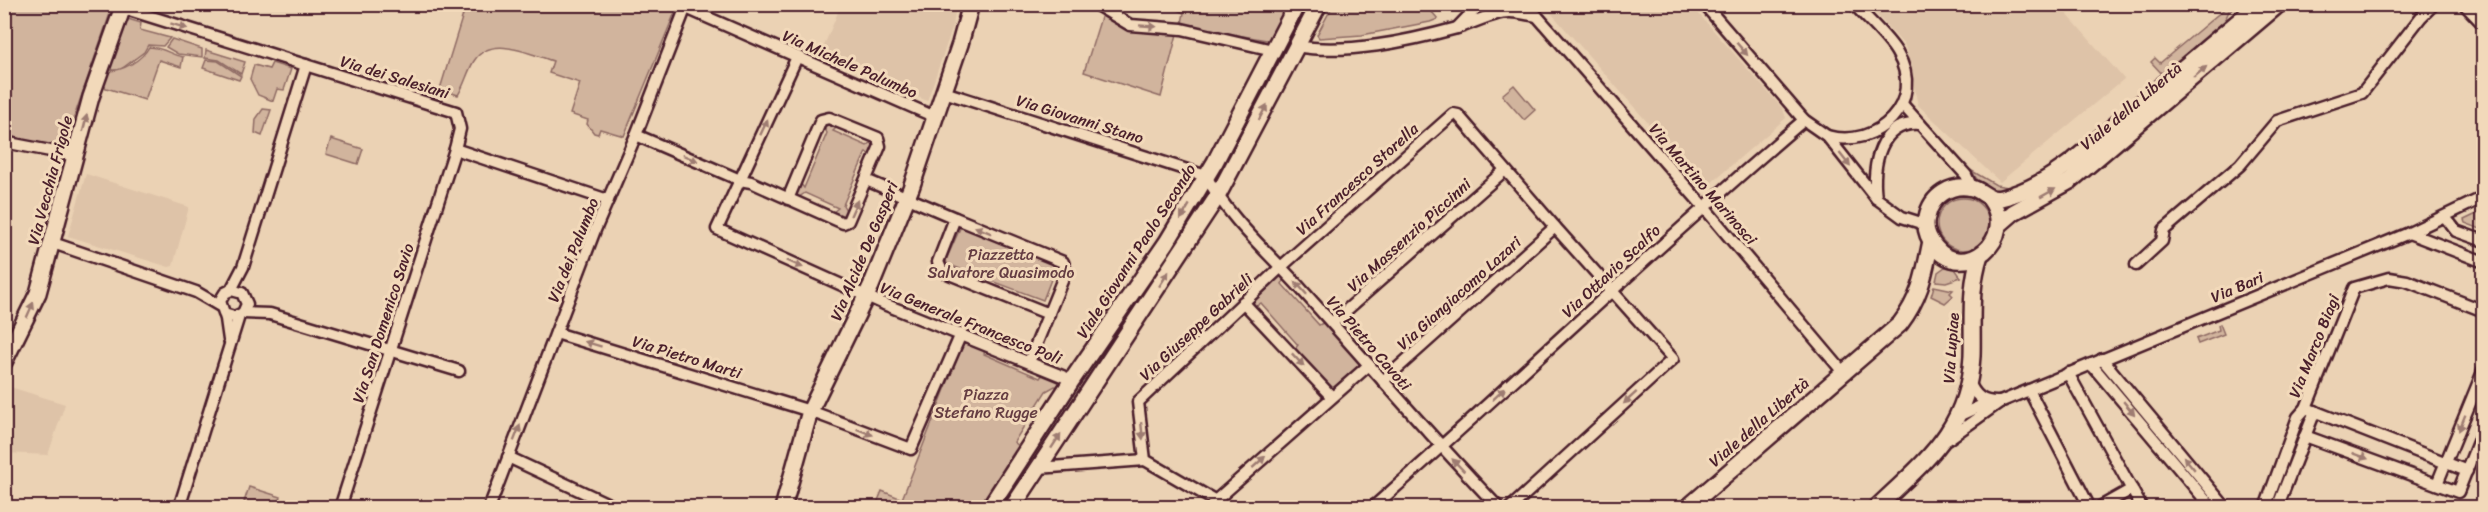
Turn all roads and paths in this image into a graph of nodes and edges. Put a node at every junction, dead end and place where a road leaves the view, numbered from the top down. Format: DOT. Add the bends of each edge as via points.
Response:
graph roads {
  1 [pos="971,4"];
  2 [pos="1095,4"];
  3 [pos="1297,4"];
  4 [pos="1319,4"];
  5 [pos="1480,4"];
  6 [pos="1527,4"];
  7 [pos="1704,4"];
  8 [pos="1854,4"];
  9 [pos="2259,4"];
  10 [pos="2279,4"];
  11 [pos="2434,4"];
  12 [pos="2464,4"];
  13 [pos="124,6"];
  14 [pos="687,6"];
  15 [pos="1538,16"];
  16 [pos="2484,25"];
  17 [pos="1457,28"];
  18 [pos="1296,46"];
  19 [pos="1274,50"];
  20 [pos="796,57"];
  21 [pos="306,65"];
  22 [pos="944,92"];
  23 [pos="1902,104"];
  24 [pos="935,117"];
  25 [pos="1804,120"];
  26 [pos="1920,124"];
  27 [pos="1874,132"];
  28 [pos="636,135"];
  29 [pos="1827,136"];
  30 [pos="4,141"];
  31 [pos="1881,148"];
  32 [pos="455,149"];
  33 [pos="76,156"];
  34 [pos="1505,170"];
  35 [pos="1206,176"];
  36 [pos="740,180"];
  37 [pos="866,180"];
  38 [pos="1972,188"];
  39 [pos="1217,197"];
  40 [pos="2484,197"];
  41 [pos="1876,198"];
  42 [pos="788,199"];
  43 [pos="906,199"];
  44 [pos="1990,199"];
  45 [pos="609,200"];
  46 [pos="1703,206"];
  47 [pos="2445,217"];
  48 [pos="955,218"];
  49 [pos="1999,225"];
  50 [pos="1555,227"];
  51 [pos="2409,233"];
  52 [pos="1929,236"];
  53 [pos="2484,242"];
  54 [pos="53,243"];
  55 [pos="1980,255"];
  56 [pos="1953,258"];
  57 [pos="2484,262"];
  58 [pos="2136,265"];
  59 [pos="1282,266"];
  60 [pos="243,267"];
  61 [pos="1923,282"];
  62 [pos="1611,290"];
  63 [pos="196,292"];
  64 [pos="228,292"];
  65 [pos="244,296"];
  66 [pos="866,297"];
  67 [pos="1244,302"];
  68 [pos="1972,302"];
  69 [pos="222,310"];
  70 [pos="2484,311"];
  71 [pos="241,314"];
  72 [pos="270,314"];
  73 [pos="1049,314"];
  74 [pos="1332,323"];
  75 [pos="556,333"];
  76 [pos="961,334"];
  77 [pos="230,344"];
  78 [pos="390,350"];
  79 [pos="2102,359"];
  80 [pos="4,362"];
  81 [pos="1029,362"];
  82 [pos="2091,364"];
  83 [pos="1369,365"];
  84 [pos="2484,369"];
  85 [pos="459,371"];
  86 [pos="1843,372"];
  87 [pos="2068,373"];
  88 [pos="1072,380"];
  89 [pos="1968,380"];
  90 [pos="1383,381"];
  91 [pos="1089,390"];
  92 [pos="2028,390"];
  93 [pos="1331,396"];
  94 [pos="2000,402"];
  95 [pos="1987,403"];
  96 [pos="2311,410"];
  97 [pos="810,411"];
  98 [pos="1958,416"];
  99 [pos="2484,428"];
  100 [pos="2305,436"];
  101 [pos="1441,447"];
  102 [pos="1939,448"];
  103 [pos="508,457"];
  104 [pos="1145,460"];
  105 [pos="2446,463"];
  106 [pos="1038,468"];
  107 [pos="2467,471"];
  108 [pos="2438,484"];
  109 [pos="2132,489"];
  110 [pos="1215,501"];
  111 [pos="179,507"];
  112 [pos="340,507"];
  113 [pos="489,507"];
  114 [pos="617,507"];
  115 [pos="783,507"];
  116 [pos="989,507"];
  117 [pos="1012,507"];
  118 [pos="1228,507"];
  119 [pos="1372,507"];
  120 [pos="1499,507"];
  121 [pos="1510,507"];
  122 [pos="1687,507"];
  123 [pos="1876,507"];
  124 [pos="2090,507"];
  125 [pos="2098,507"];
  126 [pos="2142,507"];
  127 [pos="2212,507"];
  128 [pos="2226,507"];
  129 [pos="2265,507"];
  130 [pos="2277,507"];
  1 -- 22 [label="main road, Via Alcide De Gasperi"];
  2 -- 19 [label="street, one-way" via="1130,25 1182,29"];
  3 -- 19 [label="main road, Viale Giovanni Paolo Secondo"];
  4 -- 18 [label="main road"];
  5 -- 17 [label="street"];
  6 -- 15 [label="street, Via Martino Marinosci"];
  7 -- 25 [label="street, one-way"];
  8 -- 23 [label="street" via="1897,53 1906,85"];
  9 -- 44 [label="main road, Viale della Libertà" via="2059,171 2020,193"];
  49 -- 10 [label="main road, Viale della Libertà, one-way" via="2014,212 2070,181"];
  11 -- 58 [label="street" via="2362,93 2277,121 2240,165 2164,230 2162,241"];
  12 -- 16 [label="street"];
  13 -- 21 [label="street, one-way"];
  33 -- 13 [label="main road, Via Vecchia Frigole, one-way" via="91,97"];
  14 -- 20 [label="street, Via Michele Palumbo"];
  14 -- 28 [label="street, Via dei Palumbo"];
  15 -- 17 [label="street" via="1508,11"];
  15 -- 46 [label="street, Via Martino Marinosci"];
  17 -- 18 [label="street" via="1356,47 1317,50"];
  39 -- 18 [label="main road, one-way"];
  19 -- 35 [label="main road, Viale Giovanni Paolo Secondo"];
  20 -- 24 [label="street, Via Michele Palumbo"];
  36 -- 20 [label="street, one-way"];
  21 -- 32 [label="street, Via dei Salesiani" via="456,112 460,129"];
  21 -- 60 [label="street"];
  22 -- 24 [label="main road, Via Alcide De Gasperi"];
  22 -- 35 [label="street, Via Giovanni Stano"];
  23 -- 26 [label="street"];
  23 -- 27 [label="street" via="1890,121"];
  24 -- 43 [label="main road, Via Alcide De Gasperi"];
  25 -- 29 [label="street"];
  25 -- 46 [label="street, Via Ottavio Scalfo"];
  26 -- 31 [label="street" via="1908,123 1897,129"];
  26 -- 38 [label="street" via="1966,175"];
  27 -- 29 [label="street" via="1840,140"];
  27 -- 31 [label="street" via="1880,135"];
  28 -- 36 [label="street, one-way"];
  28 -- 45 [label="street, Via dei Palumbo"];
  29 -- 41 [label="street, one-way"];
  30 -- 33 [label="street"];
  31 -- 41 [label="street" via="1873,176"];
  32 -- 45 [label="street"];
  32 -- 78 [label="street, Via San Domenico Savio"];
  33 -- 54 [label="main road, Via Vecchia Frigole"];
  34 -- 50 [label="street"];
  34 -- 59 [label="street, Via Francesco Storella" via="1453,114"];
  34 -- 74 [label="street, Via Massenzio Piccinni"];
  35 -- 39 [label="street, Via Pietro Cavoti"];
  35 -- 88 [label="main road, Viale Giovanni Paolo Secondo, one-way" via="1167,242"];
  36 -- 42 [label="street"];
  36 -- 66 [label="street, Via Generale Francesco Poli, one-way" via="717,229"];
  42 -- 37 [label="street, one-way" via="843,223"];
  37 -- 42 [label="street" via="880,146 878,138 829,118 821,120"];
  37 -- 43 [label="street"];
  38 -- 44 [label="main road"];
  38 -- 52 [label="main road, Viale della Libertà" via="1954,188 1937,197 1928,213"];
  39 -- 59 [label="street, Via Pietro Cavoti"];
  91 -- 39 [label="main road, one-way"];
  40 -- 47 [label="street, Via Bari"];
  41 -- 52 [label="street" via="1902,217 1921,223"];
  43 -- 48 [label="street"];
  43 -- 66 [label="main road, Via Alcide De Gasperi"];
  44 -- 49 [label="main road"];
  45 -- 75 [label="street, Via dei Palumbo"];
  46 -- 62 [label="street, Via Ottavio Scalfo"];
  46 -- 86 [label="street, Via Martino Marinosci"];
  47 -- 51 [label="street, Via Bari"];
  47 -- 53 [label="street" via="2456,231"];
  48 -- 73 [label="street" via="938,262 942,271"];
  73 -- 48 [label="street, one-way" via="1066,271 1063,262"];
  49 -- 55 [label="main road, Viale della Libertà" via="1993,242"];
  50 -- 62 [label="street"];
  50 -- 90 [label="street, Via Giangiacomo Lazari"];
  51 -- 57 [label="street"];
  51 -- 79 [label="street, Via Bari"];
  52 -- 56 [label="main road" via="1938,250"];
  52 -- 61 [label="main road, Viale della Libertà"];
  54 -- 63 [label="street"];
  80 -- 54 [label="main road, Via Vecchia Frigole, one-way" via="38,293"];
  55 -- 56 [label="main road"];
  55 -- 68 [label="main road, Via Lupiae"];
  56 -- 61 [label="main road, Viale della Libertà" via="1936,265"];
  56 -- 68 [label="main road, Via Lupiae" via="1968,275"];
  59 -- 67 [label="street, Via Giuseppe Gabrieli"];
  74 -- 59 [label="street, Via Pietro Cavoti, one-way"];
  60 -- 64 [label="street"];
  60 -- 65 [label="street"];
  61 -- 86 [label="main road, Viale della Libertà" via="1914,305 1900,324"];
  101 -- 62 [label="street, Via Ottavio Scalfo, one-way"];
  62 -- 121 [label="street, one-way" via="1673,359"];
  63 -- 64 [label="street"];
  63 -- 69 [label="street"];
  64 -- 65 [label="street"];
  64 -- 69 [label="street"];
  65 -- 71 [label="street"];
  65 -- 72 [label="street"];
  66 -- 76 [label="street, Via Generale Francesco Poli"];
  66 -- 97 [label="main road, Via Alcide De Gasperi"];
  67 -- 93 [label="street, one-way"];
  67 -- 104 [label="street, Via Giuseppe Gabrieli, one-way" via="1138,402"];
  68 -- 89 [label="main road, Via Lupiae"];
  69 -- 71 [label="street" via="234,317"];
  69 -- 77 [label="street"];
  70 -- 96 [label="street, Via Marco Biagi" via="2407,281 2389,278 2354,288"];
  71 -- 72 [label="street"];
  71 -- 77 [label="street"];
  72 -- 78 [label="street"];
  73 -- 81 [label="street"];
  74 -- 83 [label="street, Via Pietro Cavoti"];
  97 -- 75 [label="street, Via Pietro Marti, one-way"];
  103 -- 75 [label="street, Via dei Palumbo, one-way"];
  76 -- 81 [label="street, Via Generale Francesco Poli"];
  97 -- 76 [label="street, Via Pietro Marti, one-way" via="911,449"];
  77 -- 111 [label="street"];
  78 -- 85 [label="street"];
  78 -- 112 [label="street, Via San Domenico Savio"];
  79 -- 82 [label="street, Via Bari"];
  128 -- 79 [label="street, one-way"];
  81 -- 88 [label="street, Via Generale Francesco Poli"];
  82 -- 87 [label="street, Via Bari"];
  82 -- 127 [label="street, one-way"];
  83 -- 90 [label="street, Via Pietro Cavoti"];
  83 -- 93 [label="street"];
  84 -- 105 [label="street, one-way"];
  86 -- 122 [label="main road, Viale della Libertà"];
  87 -- 92 [label="street, Via Bari"];
  87 -- 109 [label="street"];
  88 -- 91 [label="main road"];
  88 -- 116 [label="main road, Viale Giovanni Paolo Secondo"];
  89 -- 95 [label="street" via="1974,394"];
  89 -- 98 [label="main road, Via Lupiae"];
  90 -- 101 [label="street, Via Pietro Cavoti"];
  106 -- 91 [label="main road, one-way"];
  92 -- 94 [label="street, Via Bari"];
  92 -- 124 [label="street"];
  110 -- 93 [label="street, one-way"];
  94 -- 95 [label="street, Via Bari"];
  94 -- 102 [label="street, Via Bari"];
  95 -- 98 [label="street, Via Bari"];
  96 -- 100 [label="street, Via Marco Biagi"];
  96 -- 105 [label="street"];
  96 -- 129 [label="street, Via Marco Biagi" via="2298,417"];
  97 -- 115 [label="main road, Via Alcide De Gasperi"];
  98 -- 102 [label="main road, Via Lupiae"];
  99 -- 107 [label="street"];
  100 -- 108 [label="street, one-way"];
  100 -- 130 [label="street, Via Marco Biagi"];
  101 -- 119 [label="street, Via Ottavio Scalfo"];
  120 -- 101 [label="street, Via Pietro Cavoti, one-way"];
  102 -- 123 [label="main road, Via Lupiae"];
  103 -- 113 [label="street, Via dei Palumbo"];
  103 -- 114 [label="street"];
  104 -- 106 [label="street"];
  104 -- 110 [label="street"];
  105 -- 107 [label="street"];
  105 -- 108 [label="street"];
  106 -- 117 [label="main road"];
  107 -- 108 [label="street" via="2458,492"];
  109 -- 125 [label="street"];
  109 -- 126 [label="street"];
  110 -- 118 [label="street"];
}
